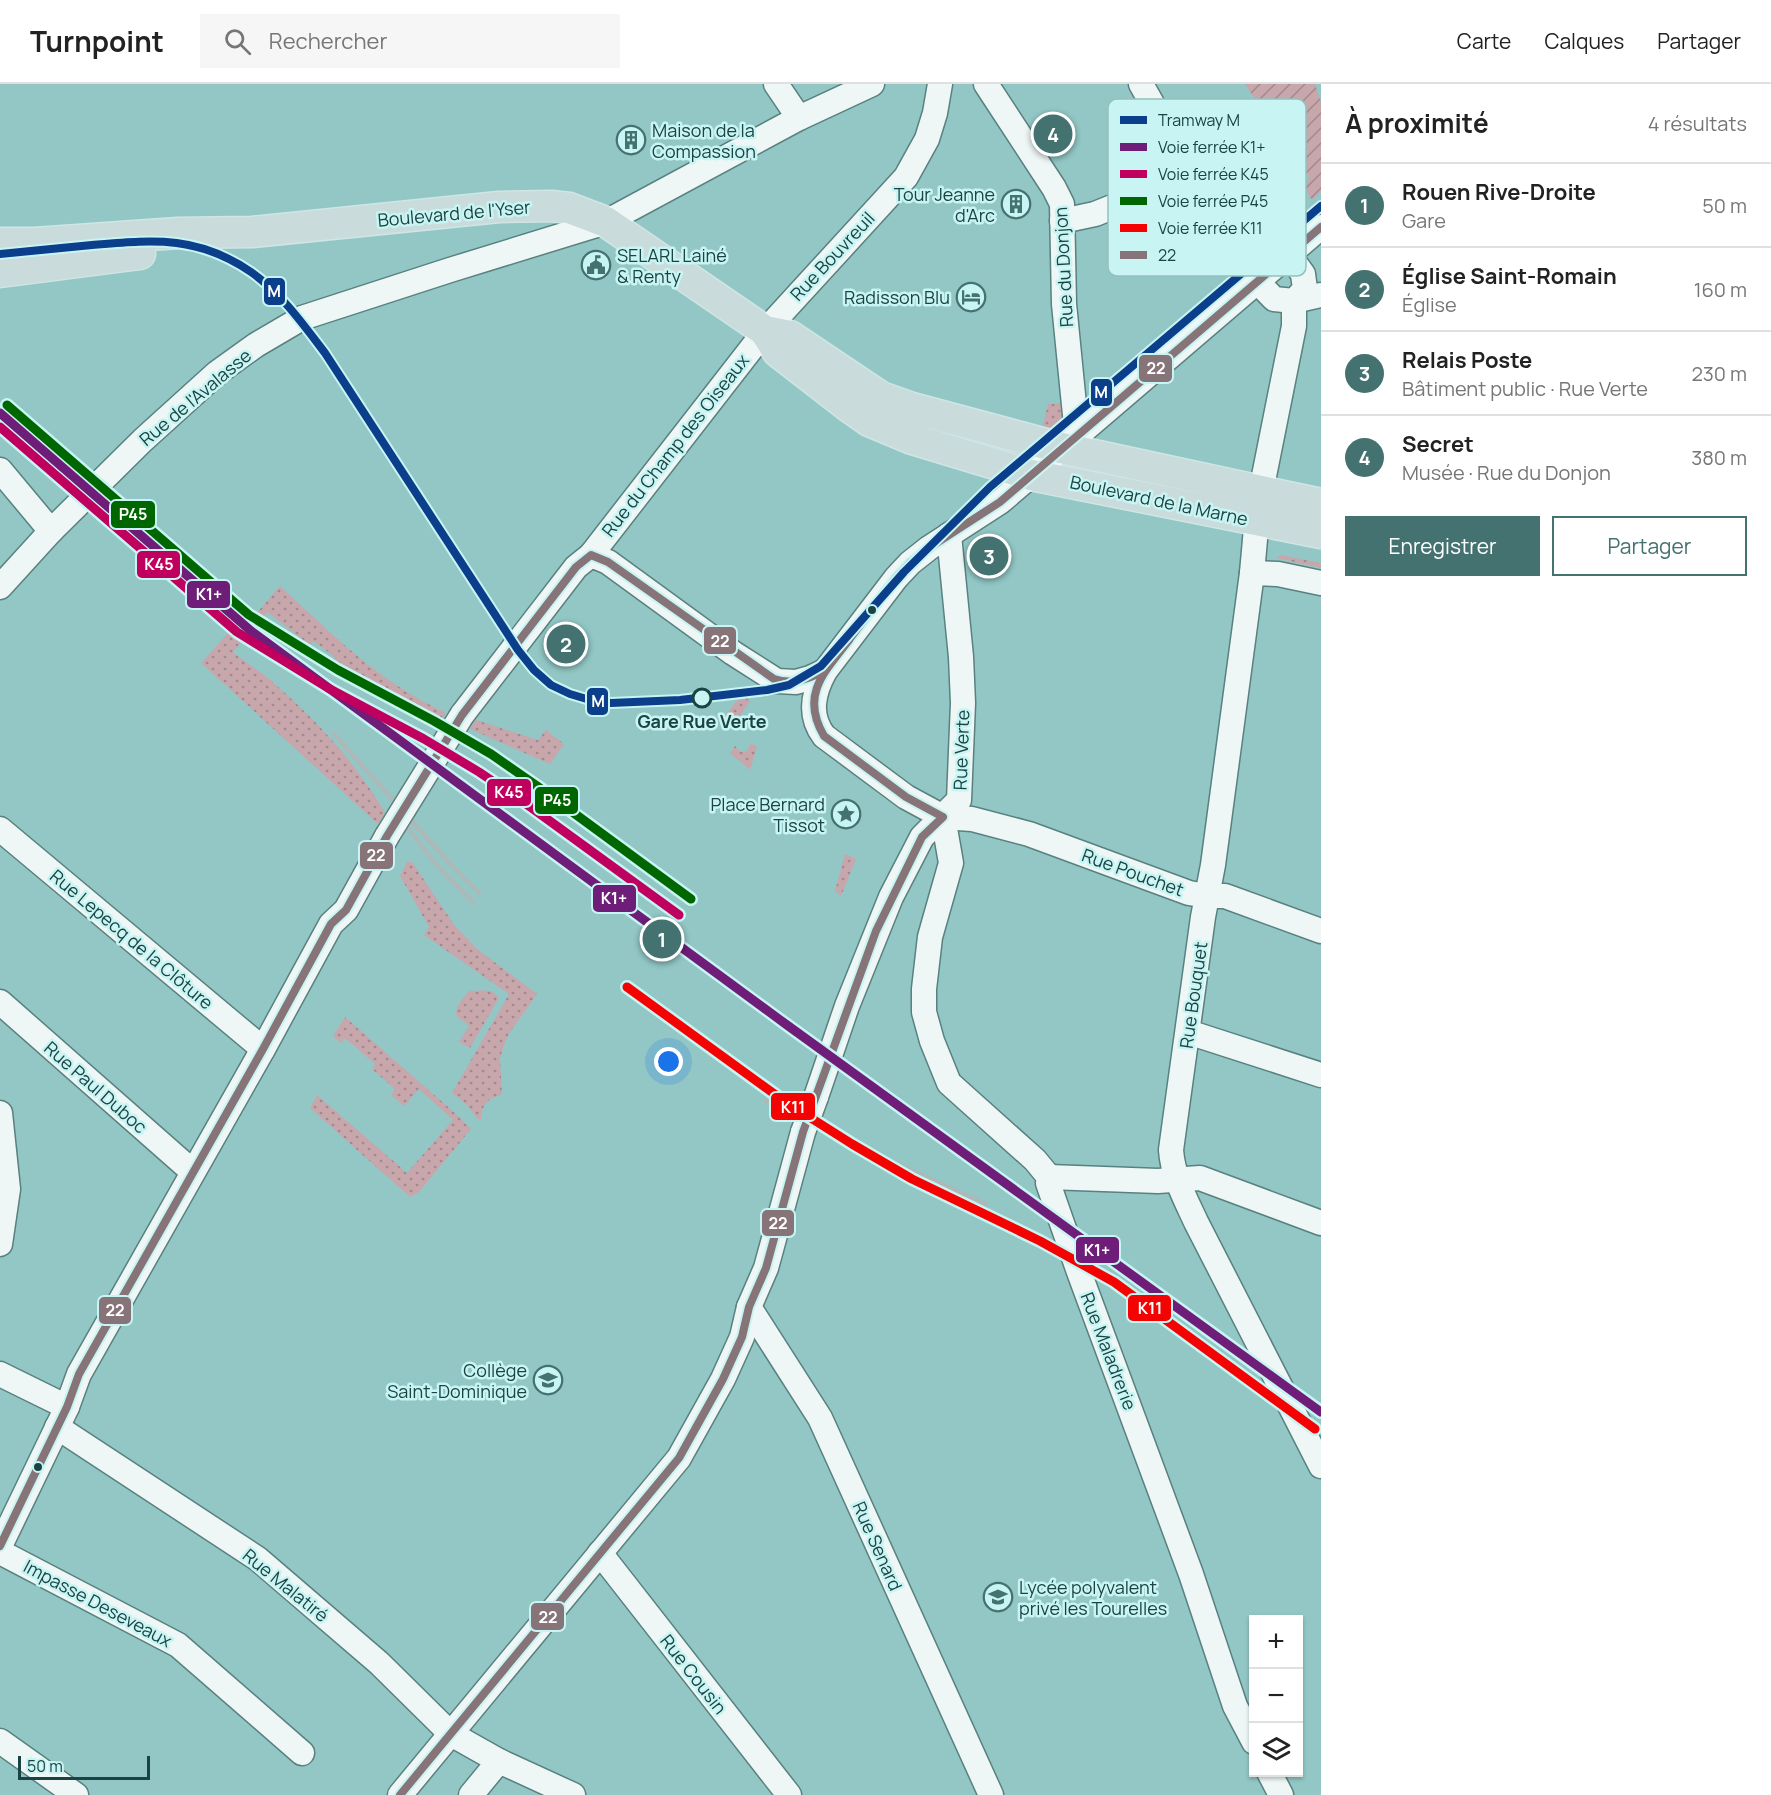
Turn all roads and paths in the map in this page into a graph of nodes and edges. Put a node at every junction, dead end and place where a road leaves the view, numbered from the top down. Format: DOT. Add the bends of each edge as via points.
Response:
graph roads {
  1 [pos="776,84"];
  2 [pos="872,84"];
  3 [pos="940,84"];
  4 [pos="986,84"];
  5 [pos="1141,84"];
  6 [pos="1149,99"];
  7 [pos="799,118"];
  8 [pos="1108,209"];
  9 [pos="1062,221"];
  10 [pos="606,222"];
  11 [pos="1321,227"];
  12 [pos="252,232"];
  13 [pos="1306,240"];
  14 [pos="0,243"];
  15 [pos="0,272"];
  16 [pos="1251,276"];
  17 [pos="1264,276"];
  18 [pos="1304,276"];
  19 [pos="1257,282"];
  20 [pos="1321,295"];
  21 [pos="1294,301"];
  22 [pos="765,331"];
  23 [pos="1069,442"];
  24 [pos="0,470"];
  25 [pos="1031,475"];
  26 [pos="1260,491"];
  27 [pos="1321,504"];
  28 [pos="1256,521"];
  29 [pos="51,531"];
  30 [pos="1321,533"];
  31 [pos="949,535"];
  32 [pos="591,555"];
  33 [pos="1252,573"];
  34 [pos="1321,584"];
  35 [pos="0,587"];
  36 [pos="825,671"];
  37 [pos="943,817"];
  38 [pos="0,829"];
  39 [pos="1207,896"];
  40 [pos="1321,932"];
  41 [pos="0,1002"];
  42 [pos="1188,1032"];
  43 [pos="263,1049"];
  44 [pos="1321,1075"];
  45 [pos="0,1113"];
  46 [pos="193,1172"];
  47 [pos="1048,1180"];
  48 [pos="1177,1181"];
  49 [pos="1321,1223"];
  50 [pos="0,1244"];
  51 [pos="749,1307"];
  52 [pos="0,1374"];
  53 [pos="62,1417"];
  54 [pos="1321,1466"];
  55 [pos="0,1546"];
  56 [pos="0,1552"];
  57 [pos="600,1553"];
  58 [pos="1249,1733"];
  59 [pos="451,1734"];
  60 [pos="0,1741"];
  61 [pos="302,1753"];
  62 [pos="499,1761"];
  63 [pos="1271,1777"];
  64 [pos="76,1795"];
  65 [pos="400,1795"];
  66 [pos="471,1795"];
  67 [pos="573,1795"];
  68 [pos="789,1795"];
  69 [pos="991,1795"];
  70 [pos="1281,1795"];
  1 -- 7 [label="street"];
  2 -- 7 [label="street, Rue de l'Avalasse"];
  3 -- 22 [label="street, Rue Bouvreuil" via="927,139 906,177"];
  4 -- 9 [label="street, Rue du Donjon" via="1054,188 1062,204"];
  5 -- 6 [label="street"];
  7 -- 10 [label="street, Rue de l'Avalasse"];
  8 -- 9 [label="street"];
  9 -- 23 [label="street, Rue du Donjon"];
  10 -- 12 [label="main road, Boulevard de l'Yser" via="569,208 539,205"];
  10 -- 22 [label="main road, Boulevard de l'Yser"];
  10 -- 29 [label="street, Rue de l'Avalasse" via="302,318 217,373"];
  11 -- 13 [label="street"];
  12 -- 14 [label="main road, Boulevard de l'Yser"];
  12 -- 15 [label="main road, Boulevard de l'Yser" via="181,249"];
  16 -- 19 [label="street"];
  17 -- 19 [label="street"];
  18 -- 21 [label="street, Rue Bouquet" via="1305,289"];
  19 -- 21 [label="street" via="1274,299"];
  19 -- 23 [label="street"];
  20 -- 21 [label="street"];
  21 -- 26 [label="street, Rue Bouquet" via="1294,326"];
  22 -- 23 [label="main road, Boulevard de la Marne" via="790,336 881,397 958,422"];
  22 -- 25 [label="main road, Boulevard de la Marne" via="778,352 869,421 926,444"];
  22 -- 32 [label="street, Rue du Champ des Oiseaux"];
  23 -- 25 [label="street"];
  23 -- 26 [label="main road, Boulevard de la Marne"];
  24 -- 29 [label="street"];
  25 -- 28 [label="main road, Boulevard de la Marne"];
  25 -- 31 [label="street" via="992,508"];
  26 -- 27 [label="main road, Boulevard de la Marne"];
  26 -- 28 [label="street, Rue Bouquet"];
  28 -- 30 [label="main road, Boulevard de la Marne"];
  28 -- 33 [label="street, Rue Bouquet"];
  29 -- 35 [label="street, Rue de l'Avalasse"];
  31 -- 36 [label="street" via="904,569"];
  31 -- 37 [label="street, Rue Verte" via="963,703 960,800"];
  32 -- 36 [label="street" via="608,562 766,675 784,683"];
  32 -- 43 [label="street, Rue du Champ des Oiseaux, bridge" via="576,567 462,716 346,910 331,924"];
  33 -- 34 [label="street" via="1278,574"];
  33 -- 39 [label="street, Rue Bouquet"];
  36 -- 37 [label="street" via="813,704 816,722 824,736 906,797"];
  37 -- 39 [label="street, Rue Pouchet" via="972,819 1029,834 1189,893"];
  37 -- 47 [label="street, Rue Maladrerie" via="951,863 930,937 924,989 924,1012 932,1041 949,1083 1035,1160"];
  37 -- 51 [label="street, Rue Verte, bridge" via="922,837 891,897 803,1132 766,1268"];
  38 -- 43 [label="street, Rue Lepecq de la Clôture"];
  39 -- 40 [label="street, Rue Pouchet" via="1225,896"];
  39 -- 42 [label="street, Rue Bouquet"];
  41 -- 46 [label="street, Rue Paul Duboc"];
  42 -- 44 [label="street"];
  42 -- 48 [label="street, Rue Bouquet" via="1172,1150"];
  43 -- 46 [label="street, Rue du Champ des Oiseaux"];
  45 -- 50 [label="street" via="8,1189"];
  46 -- 53 [label="street, Rue du Champ des Oiseaux" via="79,1374"];
  47 -- 48 [label="street"];
  47 -- 58 [label="street, Rue Maladrerie" via="1235,1706"];
  48 -- 49 [label="street" via="1200,1178"];
  48 -- 54 [label="street, Rue Bouquet"];
  51 -- 57 [label="street" via="742,1337 723,1379 680,1458"];
  51 -- 69 [label="street, Rue Senard" via="820,1418"];
  52 -- 53 [label="street, Rue Malatiré"];
  53 -- 55 [label="street, Rue du Champ des Oiseaux"];
  53 -- 59 [label="street, Rue Malatiré" via="258,1559 378,1663"];
  56 -- 61 [label="street, Impasse Deseveaux" via="178,1645"];
  57 -- 59 [label="street"];
  57 -- 68 [label="street, Rue Cousin"];
  59 -- 62 [label="street, Rue Malatiré"];
  59 -- 65 [label="street"];
  60 -- 64 [label="street"];
  62 -- 66 [label="street"];
  62 -- 67 [label="street, Rue Malatiré"];
  63 -- 70 [label="street"];
}
